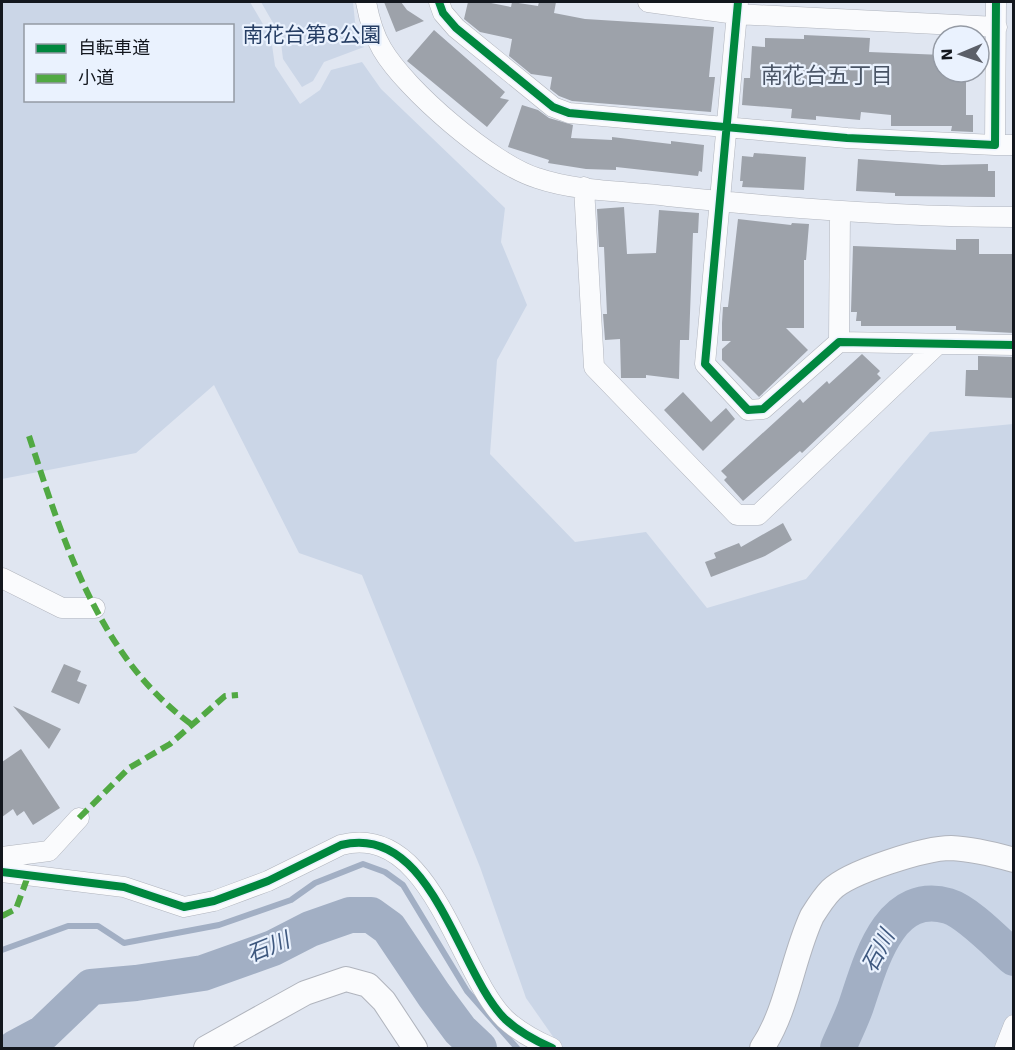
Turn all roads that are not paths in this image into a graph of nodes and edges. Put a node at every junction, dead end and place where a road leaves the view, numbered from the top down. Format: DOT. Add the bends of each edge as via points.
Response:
graph roads {
  1 [pos="366,2"];
  2 [pos="439,2"];
  3 [pos="648,2"];
  4 [pos="996,2"];
  5 [pos="737,8"];
  6 [pos="997,27"];
  7 [pos="726,129"];
  8 [pos="1004,145"];
  9 [pos="584,187"];
  10 [pos="720,201"];
  11 [pos="840,211"];
  12 [pos="1014,217"];
  13 [pos="839,342"];
  14 [pos="1014,345"];
  15 [pos="936,346"];
  16 [pos="2,578"];
  17 [pos="95,608"];
  18 [pos="79,818"];
  19 [pos="2,857"];
  20 [pos="1014,860"];
  21 [pos="2,872"];
  22 [pos="1014,1025"];
  23 [pos="206,1048"];
  24 [pos="415,1048"];
  25 [pos="552,1048"];
  26 [pos="762,1048"];
  27 [pos="1005,1048"];
  1 -- 9 [label="street" via="377,39 398,70 490,154 537,178"];
  2 -- 7 [label="street" via="456,28 553,107 569,113"];
  3 -- 5 [label="street"];
  4 -- 6 [label="street"];
  5 -- 6 [label="street"];
  5 -- 7 [label="street"];
  6 -- 8 [label="street"];
  7 -- 8 [label="street"];
  7 -- 10 [label="street"];
  9 -- 10 [label="street"];
  9 -- 15 [label="street" via="594,367 737,514 758,515"];
  10 -- 11 [label="street"];
  10 -- 13 [label="street" via="705,364 748,410 763,409"];
  11 -- 12 [label="street"];
  11 -- 13 [label="street"];
  13 -- 15 [label="street"];
  14 -- 15 [label="street"];
  16 -- 17 [label="street" via="62,608"];
  18 -- 19 [label="street" via="49,851"];
  20 -- 26 [label="main road" via="949,848 909,855 832,889 813,914"];
  21 -- 25 [label="street" via="124,887 184,907 214,901 268,881 341,845 390,849 414,869 433,895 505,1019"];
  22 -- 27 [label="street"];
  23 -- 24 [label="main road" via="305,993 346,979 368,985"];
}
